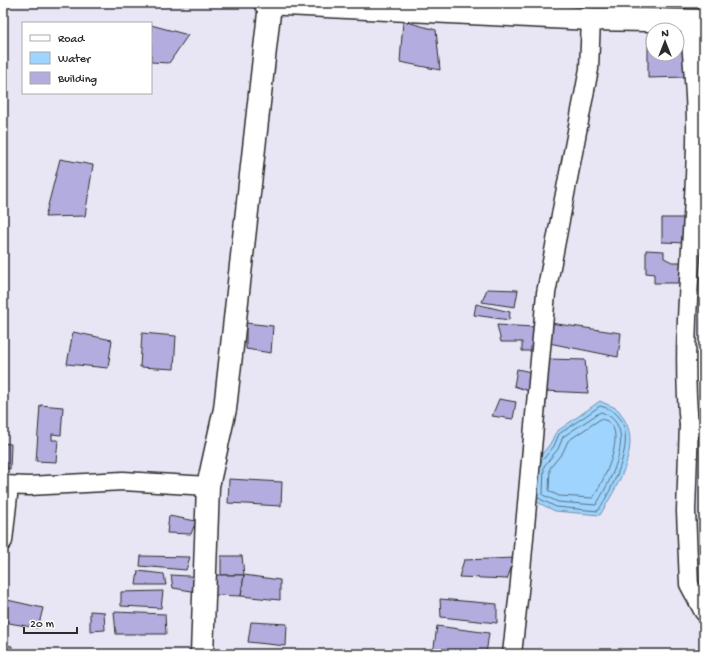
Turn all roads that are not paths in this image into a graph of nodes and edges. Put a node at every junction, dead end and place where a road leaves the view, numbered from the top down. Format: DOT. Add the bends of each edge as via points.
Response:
graph roads {
  1 [pos="267,3"];
  2 [pos="336,4"];
  3 [pos="591,19"];
  4 [pos="696,21"];
  5 [pos="696,425"];
  6 [pos="6,485"];
  7 [pos="208,486"];
  8 [pos="3,541"];
  9 [pos="704,612"];
  10 [pos="202,654"];
  11 [pos="512,654"];
  1 -- 2 [label="street"];
  1 -- 7 [label="street" via="226,409"];
  2 -- 3 [label="street"];
  3 -- 4 [label="street"];
  3 -- 11 [label="street" via="589,69 546,293"];
  4 -- 5 [label="street" via="693,57 696,142 686,328 686,392"];
  5 -- 9 [label="street" via="686,512 689,584"];
  6 -- 7 [label="street" via="123,481"];
  6 -- 8 [label="street"];
  7 -- 10 [label="street"];
}
